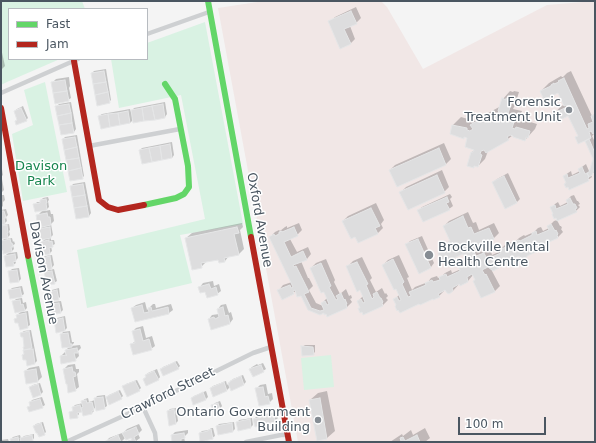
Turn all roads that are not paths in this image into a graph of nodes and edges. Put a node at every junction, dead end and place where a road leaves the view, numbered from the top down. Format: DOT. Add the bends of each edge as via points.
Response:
graph roads {
  1 [pos="208,1"];
  2 [pos="209,12"];
  3 [pos="148,34"];
  4 [pos="76,60"];
  5 [pos="165,84"];
  6 [pos="1,93"];
  7 [pos="1,108"];
  8 [pos="180,129"];
  9 [pos="89,146"];
  10 [pos="271,347"];
  11 [pos="142,407"];
  12 [pos="288,435"];
  13 [pos="66,442"];
  14 [pos="156,442"];
  15 [pos="246,442"];
  16 [pos="290,442"];
  1 -- 2 [label="street, Oxford Avenue"];
  2 -- 3 [label="street"];
  2 -- 10 [label="street, Oxford Avenue"];
  4 -- 6 [label="street"];
  4 -- 9 [label="street"];
  5 -- 8 [label="street" via="175,99"];
  7 -- 13 [label="street, Davison Avenue" via="24,237"];
  8 -- 9 [label="street"];
  8 -- 9 [label="street" via="190,187 176,198 118,210 108,207 99,200"];
  10 -- 11 [label="street, Crawford Street" via="253,353"];
  10 -- 12 [label="street, Oxford Avenue"];
  11 -- 13 [label="street, Crawford Street"];
  11 -- 14 [label="street" via="155,433"];
  12 -- 15 [label="street"];
  12 -- 16 [label="street, Oxford Avenue"];
}
